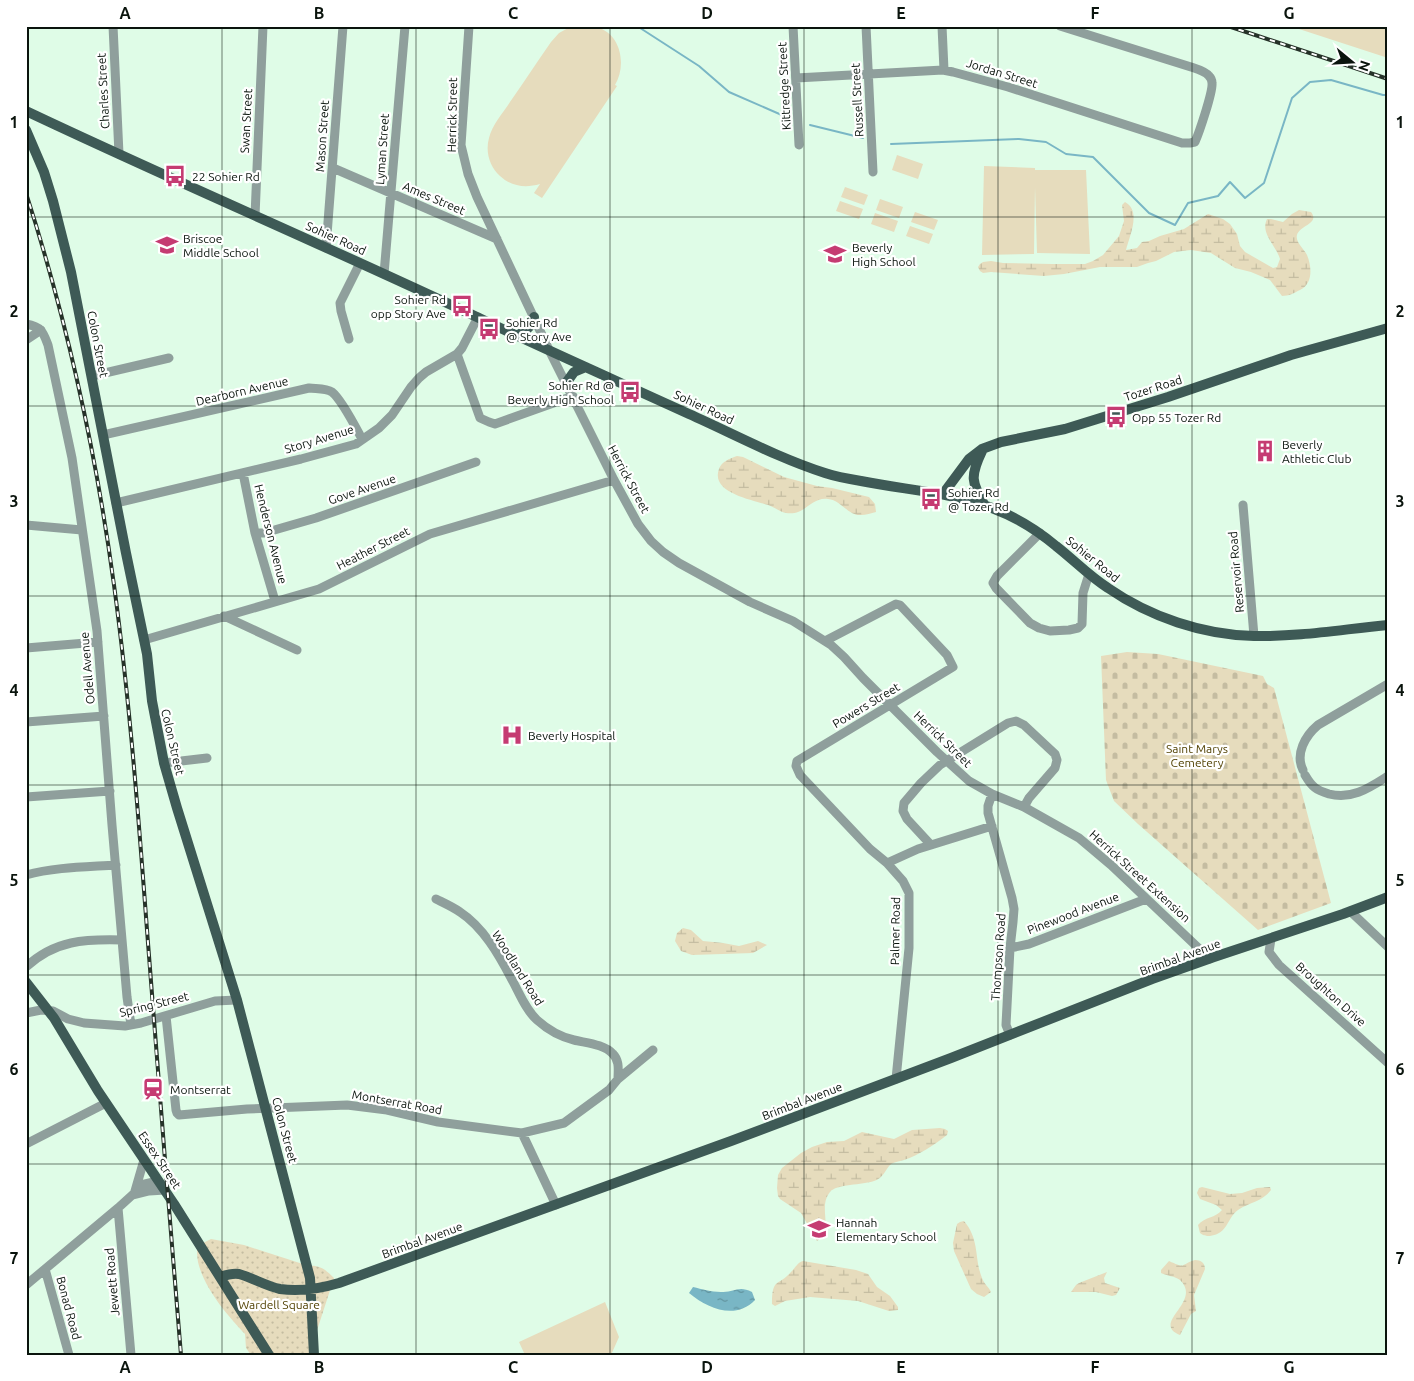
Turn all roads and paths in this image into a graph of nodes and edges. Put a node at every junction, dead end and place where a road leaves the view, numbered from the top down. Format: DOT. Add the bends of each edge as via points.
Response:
graph roads {
  1 [pos="113,26"];
  2 [pos="263,26"];
  3 [pos="342,26"];
  4 [pos="405,26"];
  5 [pos="469,26"];
  6 [pos="793,26"];
  7 [pos="866,26"];
  8 [pos="942,26"];
  9 [pos="1060,26"];
  10 [pos="944,70"];
  11 [pos="868,74"];
  12 [pos="796,78"];
  13 [pos="26,111"];
  14 [pos="26,130"];
  15 [pos="799,145"];
  16 [pos="119,154"];
  17 [pos="333,168"];
  18 [pos="873,172"];
  19 [pos="392,193"];
  20 [pos="255,216"];
  21 [pos="497,239"];
  22 [pos="326,248"];
  23 [pos="360,263"];
  24 [pos="384,274"];
  25 [pos="478,317"];
  26 [pos="534,317"];
  27 [pos="26,324"];
  28 [pos="1388,328"];
  29 [pos="41,330"];
  30 [pos="517,336"];
  31 [pos="348,338"];
  32 [pos="26,340"];
  33 [pos="550,352"];
  34 [pos="457,354"];
  35 [pos="169,358"];
  36 [pos="586,367"];
  37 [pos="92,376"];
  38 [pos="566,383"];
  39 [pos="573,396"];
  40 [pos="103,435"];
  41 [pos="362,439"];
  42 [pos="982,449"];
  43 [pos="476,462"];
  44 [pos="243,473"];
  45 [pos="614,480"];
  46 [pos="943,494"];
  47 [pos="116,503"];
  48 [pos="1243,505"];
  49 [pos="985,506"];
  50 [pos="26,526"];
  51 [pos="82,530"];
  52 [pos="255,533"];
  53 [pos="1040,533"];
  54 [pos="1088,574"];
  55 [pos="274,601"];
  56 [pos="224,616"];
  57 [pos="1388,625"];
  58 [pos="1254,636"];
  59 [pos="144,640"];
  60 [pos="98,642"];
  61 [pos="825,642"];
  62 [pos="26,648"];
  63 [pos="297,650"];
  64 [pos="1388,684"];
  65 [pos="890,705"];
  66 [pos="104,716"];
  67 [pos="26,722"];
  68 [pos="207,758"];
  69 [pos="947,761"];
  70 [pos="164,763"];
  71 [pos="796,766"];
  72 [pos="1388,776"];
  73 [pos="110,791"];
  74 [pos="992,794"];
  75 [pos="26,797"];
  76 [pos="1024,807"];
  77 [pos="992,826"];
  78 [pos="932,845"];
  79 [pos="887,863"];
  80 [pos="116,865"];
  81 [pos="26,875"];
  82 [pos="1388,896"];
  83 [pos="1146,898"];
  84 [pos="436,899"];
  85 [pos="1350,911"];
  86 [pos="1271,939"];
  87 [pos="122,940"];
  88 [pos="1388,947"];
  89 [pos="1010,948"];
  90 [pos="1210,958"];
  91 [pos="26,967"];
  92 [pos="26,982"];
  93 [pos="237,1000"];
  94 [pos="49,1011"];
  95 [pos="26,1013"];
  96 [pos="166,1016"];
  97 [pos="131,1025"];
  98 [pos="1010,1035"];
  99 [pos="653,1050"];
  100 [pos="1388,1062"];
  101 [pos="618,1079"];
  102 [pos="896,1079"];
  103 [pos="106,1103"];
  104 [pos="266,1108"];
  105 [pos="522,1134"];
  106 [pos="26,1144"];
  107 [pos="144,1160"];
  108 [pos="158,1181"];
  109 [pos="164,1190"];
  110 [pos="133,1196"];
  111 [pos="556,1204"];
  112 [pos="118,1208"];
  113 [pos="45,1269"];
  114 [pos="220,1277"];
  115 [pos="26,1284"];
  116 [pos="311,1290"];
  117 [pos="69,1355"];
  118 [pos="131,1355"];
  119 [pos="269,1355"];
  120 [pos="314,1355"];
  1 -- 16 [label="street, Charles Street"];
  2 -- 20 [label="street, Swan Street"];
  3 -- 17 [label="street, Mason Street"];
  4 -- 19 [label="street, Lyman Street"];
  5 -- 21 [label="street, Herrick Street" via="462,146 468,174"];
  6 -- 12 [label="street, Kittredge Street"];
  7 -- 11 [label="street, Russell Street"];
  8 -- 10 [label="street"];
  9 -- 10 [label="street, Jordan Street" via="1209,75 1212,90 1195,142 1182,142"];
  10 -- 11 [label="street, Jordan Street"];
  11 -- 12 [label="street, Jordan Street"];
  11 -- 18 [label="street, Russell Street"];
  12 -- 15 [label="street, Kittredge Street"];
  13 -- 16 [label="main road, Sohier Road"];
  14 -- 37 [label="main road, Colon Street" via="54,204"];
  16 -- 20 [label="main road, Sohier Road"];
  17 -- 19 [label="street, Ames Street"];
  17 -- 22 [label="street, Mason Street"];
  19 -- 21 [label="street, Ames Street"];
  19 -- 24 [label="street, Lyman Street"];
  20 -- 22 [label="main road, Sohier Road"];
  21 -- 26 [label="street, Herrick Street"];
  22 -- 23 [label="main road, Sohier Road"];
  23 -- 24 [label="main road, Sohier Road"];
  23 -- 31 [label="street" via="340,303"];
  24 -- 25 [label="main road, Sohier Road"];
  25 -- 30 [label="main road, Sohier Road"];
  25 -- 34 [label="street, Story Avenue"];
  26 -- 30 [label="main road" via="527,330"];
  26 -- 33 [label="street, Herrick Street"];
  27 -- 29 [label="street"];
  28 -- 42 [label="main road, Tozer Road" via="1291,355 1065,429"];
  29 -- 32 [label="street"];
  29 -- 51 [label="street, Odell Avenue" via="48,346 72,458"];
  30 -- 33 [label="main road, Sohier Road"];
  33 -- 36 [label="main road, Sohier Road"];
  33 -- 38 [label="street, Herrick Street"];
  34 -- 39 [label="street" via="480,418 489,422 495,424"];
  34 -- 41 [label="street, Story Avenue" via="419,378 392,415"];
  35 -- 37 [label="street"];
  36 -- 38 [label="main road" via="574,372"];
  36 -- 46 [label="main road, Sohier Road" via="825,473 883,486"];
  37 -- 40 [label="main road, Colon Street"];
  38 -- 39 [label="street, Herrick Street"];
  39 -- 45 [label="street, Herrick Street"];
  40 -- 41 [label="street, Dearborn Avenue" via="309,388 332,392"];
  40 -- 47 [label="main road, Colon Street"];
  41 -- 44 [label="street, Story Avenue" via="356,444"];
  42 -- 46 [label="main road, Tozer Road" via="969,459"];
  42 -- 49 [label="main road" via="974,467 974,482"];
  43 -- 52 [label="street, Gove Avenue" via="316,518"];
  44 -- 47 [label="street, Story Avenue"];
  44 -- 52 [label="street, Henderson Avenue"];
  45 -- 55 [label="street, Heather Street" via="430,534 319,588"];
  45 -- 61 [label="street, Herrick Street" via="638,524 663,552 750,602 793,621"];
  46 -- 49 [label="main road, Sohier Road"];
  47 -- 59 [label="main road, Colon Street"];
  48 -- 58 [label="street, Reservoir Road"];
  49 -- 53 [label="main road, Sohier Road"];
  50 -- 51 [label="street"];
  51 -- 60 [label="street, Odell Avenue"];
  52 -- 55 [label="street, Henderson Avenue"];
  53 -- 54 [label="main road, Sohier Road"];
  53 -- 54 [label="street" via="993,583 1030,622 1050,631 1078,628 1082,624 1083,592"];
  54 -- 58 [label="main road, Sohier Road" via="1154,614 1207,630"];
  55 -- 56 [label="street, Heather Street"];
  56 -- 59 [label="street, Heather Street"];
  56 -- 63 [label="street"];
  57 -- 58 [label="main road, Sohier Road"];
  59 -- 70 [label="main road, Colon Street"];
  60 -- 62 [label="street"];
  60 -- 66 [label="street, Odell Avenue"];
  61 -- 65 [label="street, Herrick Street" via="844,656"];
  61 -- 65 [label="street, Powers Street" via="896,604 900,605 947,655 953,667"];
  64 -- 72 [label="street" via="1310,731 1301,749 1300,764 1314,788 1338,796 1350,796"];
  65 -- 69 [label="street, Herrick Street"];
  65 -- 71 [label="street, Powers Street" via="797,761"];
  66 -- 67 [label="street"];
  66 -- 73 [label="street, Odell Avenue"];
  68 -- 70 [label="street"];
  69 -- 74 [label="street, Herrick Street" via="974,784"];
  69 -- 76 [label="street" via="1008,723 1022,723 1055,754 1058,762"];
  69 -- 78 [label="street" via="921,783 903,807 907,819"];
  70 -- 93 [label="main road, Colon Street"];
  71 -- 79 [label="street, Palmer Road" via="825,803"];
  73 -- 75 [label="street"];
  73 -- 80 [label="street, Odell Avenue"];
  74 -- 76 [label="street, Herrick Street Extension"];
  74 -- 77 [label="street, Thompson Road" via="987,809"];
  76 -- 83 [label="street, Herrick Street Extension" via="1079,838"];
  77 -- 78 [label="street"];
  77 -- 89 [label="street, Thompson Road" via="1014,909"];
  78 -- 79 [label="street"];
  79 -- 102 [label="street, Palmer Road" via="910,893 910,948"];
  80 -- 81 [label="street"];
  80 -- 87 [label="street, Odell Avenue"];
  82 -- 85 [label="main road, Brimbal Avenue"];
  83 -- 89 [label="street, Pinewood Avenue" via="1029,944"];
  83 -- 90 [label="street, Herrick Street Extension"];
  84 -- 101 [label="street, Woodland Road" via="475,924 508,972 528,1011 538,1021 572,1040 589,1043 614,1054 619,1066"];
  85 -- 86 [label="main road, Brimbal Avenue"];
  85 -- 88 [label="street"];
  86 -- 90 [label="main road, Brimbal Avenue"];
  86 -- 100 [label="street, Broughton Drive" via="1269,952 1280,965"];
  87 -- 91 [label="street" via="63,944 47,951"];
  87 -- 97 [label="street, Odell Avenue"];
  89 -- 98 [label="street, Thompson Road" via="1006,1024"];
  90 -- 98 [label="main road, Brimbal Avenue"];
  92 -- 94 [label="main road, Essex Street"];
  93 -- 96 [label="street, Spring Street" via="215,1001"];
  93 -- 104 [label="main road, Colon Street"];
  94 -- 95 [label="street"];
  94 -- 97 [label="street, Spring Street" via="84,1023"];
  94 -- 103 [label="main road, Essex Street"];
  96 -- 97 [label="street, Spring Street"];
  96 -- 104 [label="street, Montserrat Road" via="179,1115"];
  98 -- 102 [label="main road, Brimbal Avenue"];
  99 -- 101 [label="street, Montserrat Road"];
  101 -- 105 [label="street, Montserrat Road" via="609,1090 564,1122"];
  102 -- 111 [label="main road, Brimbal Avenue"];
  103 -- 106 [label="street"];
  103 -- 107 [label="main road, Essex Street"];
  104 -- 105 [label="street, Montserrat Road" via="348,1105"];
  104 -- 116 [label="main road, Colon Street"];
  105 -- 111 [label="street"];
  107 -- 108 [label="main road, Essex Street"];
  107 -- 110 [label="street"];
  108 -- 109 [label="main road, Essex Street"];
  108 -- 110 [label="street" via="145,1184"];
  109 -- 110 [label="street"];
  109 -- 114 [label="main road, Essex Street"];
  110 -- 112 [label="street"];
  111 -- 116 [label="main road, Brimbal Avenue" via="339,1283"];
  112 -- 113 [label="street"];
  112 -- 118 [label="street, Jewett Road"];
  113 -- 115 [label="street"];
  113 -- 117 [label="street, Bonad Road"];
  114 -- 116 [label="main road, Brimbal Avenue" via="238,1274 280,1289"];
  114 -- 119 [label="main road, Essex Street"];
  116 -- 120 [label="main road, Colon Street"];
}
